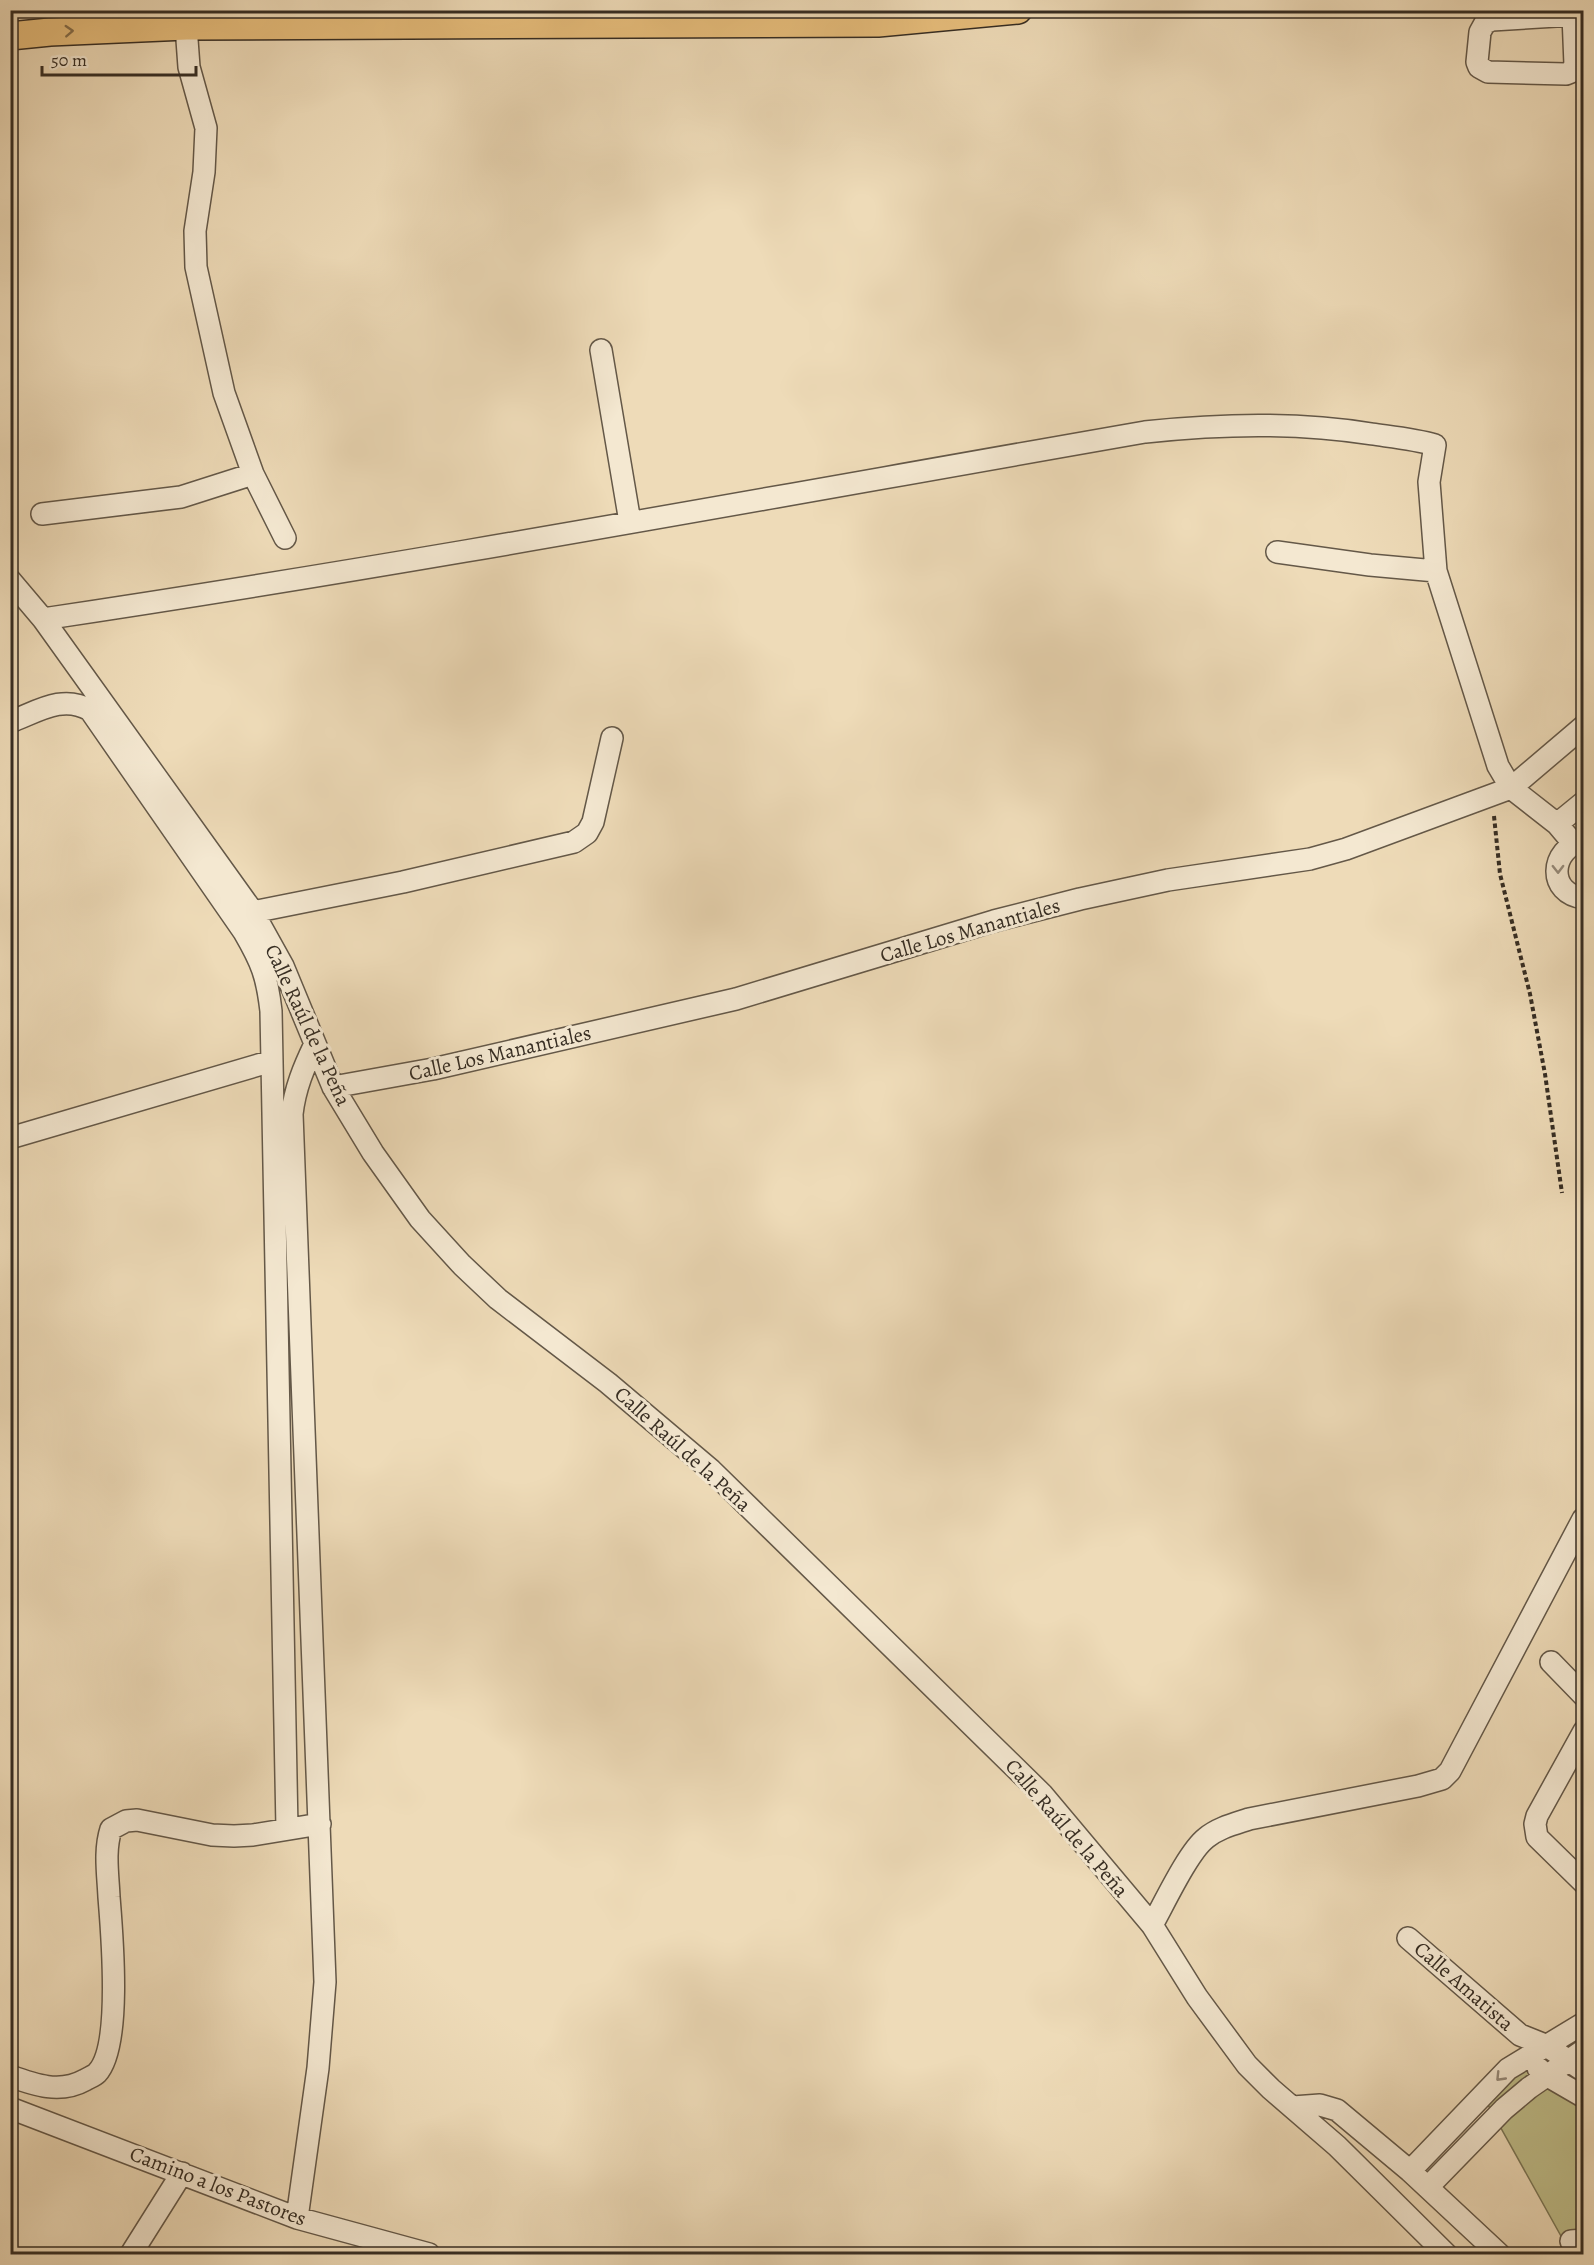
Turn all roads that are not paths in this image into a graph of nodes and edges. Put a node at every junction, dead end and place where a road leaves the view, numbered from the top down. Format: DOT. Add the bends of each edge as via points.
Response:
graph roads {
  1 [pos="1018,10"];
  2 [pos="1578,13"];
  3 [pos="500,17"];
  4 [pos="533,18"];
  5 [pos="186,26"];
  6 [pos="10,36"];
  7 [pos="601,350"];
  8 [pos="253,474"];
  9 [pos="42,514"];
  10 [pos="630,522"];
  11 [pos="285,538"];
  12 [pos="1277,552"];
  13 [pos="1436,571"];
  14 [pos="10,580"];
  15 [pos="43,619"];
  16 [pos="10,722"];
  17 [pos="1584,726"];
  18 [pos="612,738"];
  19 [pos="1511,788"];
  20 [pos="1584,802"];
  21 [pos="1557,824"];
  22 [pos="1578,841"];
  23 [pos="1584,898"];
  24 [pos="253,912"];
  25 [pos="315,1044"];
  26 [pos="272,1061"];
  27 [pos="333,1088"];
  28 [pos="10,1138"];
  29 [pos="1583,1520"];
  30 [pos="1551,1662"];
  31 [pos="1584,1696"];
  32 [pos="1584,1731"];
  33 [pos="320,1824"];
  34 [pos="287,1829"];
  35 [pos="1584,1883"];
  36 [pos="1152,1925"];
  37 [pos="1408,1938"];
  38 [pos="1584,2023"];
  39 [pos="1520,2035"];
  40 [pos="1545,2045"];
  41 [pos="1526,2056"];
  42 [pos="1579,2061"];
  43 [pos="1546,2075"];
  44 [pos="10,2076"];
  45 [pos="1584,2097"];
  46 [pos="1293,2107"];
  47 [pos="10,2108"];
  48 [pos="1461,2117"];
  49 [pos="1479,2135"];
  50 [pos="1410,2171"];
  51 [pos="182,2173"];
  52 [pos="1428,2187"];
  53 [pos="297,2218"];
  54 [pos="131,2254"];
  55 [pos="424,2254"];
  56 [pos="1446,2254"];
  57 [pos="1499,2254"];
  1 -- 4 [label="main road" via="878,23"];
  2 -- 2 [label="street" via="1575,64 1571,72 1488,72 1479,67 1480,32 1485,23"];
  3 -- 4 [label="main road"];
  3 -- 5 [label="main road"];
  6 -- 5 [label="main road, one-way"];
  5 -- 8 [label="street" via="189,67 206,128 195,231 196,267 224,393"];
  7 -- 10 [label="street"];
  8 -- 9 [label="street" via="181,497"];
  8 -- 11 [label="street"];
  10 -- 13 [label="street" via="1145,432 1289,424 1436,445 1430,482"];
  10 -- 15 [label="street" via="247,589"];
  12 -- 13 [label="street"];
  13 -- 19 [label="street" via="1498,766"];
  14 -- 15 [label="street, Calle Raúl de la Peña"];
  15 -- 24 [label="street, Calle Raúl de la Peña"];
  16 -- 26 [label="street" via="57,703 80,704 90,710 180,837 260,961 268,982"];
  17 -- 19 [label="street, Calle Los Manantiales"];
  18 -- 24 [label="street" via="593,822 587,833 574,842"];
  19 -- 21 [label="street"];
  19 -- 27 [label="street, Calle Los Manantiales" via="1311,859 1168,880 1080,898 736,999 434,1069"];
  20 -- 21 [label="street"];
  21 -- 22 [label="street"];
  22 -- 23 [label="street, one-way" via="1564,850 1557,871 1567,892"];
  24 -- 25 [label="street, Calle Raúl de la Peña" via="282,966"];
  25 -- 27 [label="street, Calle Raúl de la Peña"];
  25 -- 33 [label="street" via="299,1078 292,1113"];
  26 -- 28 [label="street"];
  26 -- 34 [label="street"];
  27 -- 36 [label="street, Calle Raúl de la Peña" via="420,1219 462,1265 498,1299 608,1383 711,1470 1042,1794"];
  29 -- 36 [label="street" via="1442,1779 1226,1827 1205,1838 1193,1853"];
  30 -- 31 [label="street"];
  32 -- 35 [label="street" via="1535,1824 1537,1837"];
  33 -- 34 [label="street"];
  33 -- 53 [label="street" via="325,1982 318,2068"];
  34 -- 44 [label="street" via="253,1835 212,1835 137,1820 111,1829 106,1851 113,2024 106,2055 97,2073 74,2086 34,2085"];
  36 -- 46 [label="street, Calle Raúl de la Peña" via="1224,2036 1247,2065"];
  37 -- 39 [label="street, Calle Amatista"];
  38 -- 40 [label="street"];
  39 -- 40 [label="street, Calle Amatista"];
  39 -- 41 [label="street, Calle Amatista"];
  40 -- 41 [label="street"];
  40 -- 42 [label="street, Calle Amatista"];
  41 -- 43 [label="street"];
  41 -- 48 [label="street, one-way"];
  42 -- 43 [label="street"];
  43 -- 45 [label="street"];
  43 -- 49 [label="street"];
  46 -- 50 [label="street" via="1320,2105 1337,2110"];
  46 -- 56 [label="street, Calle Raúl de la Peña"];
  47 -- 51 [label="street, Camino a los Pastores"];
  48 -- 49 [label="street"];
  48 -- 50 [label="street"];
  49 -- 52 [label="street"];
  50 -- 52 [label="street"];
  51 -- 53 [label="street, Camino a los Pastores"];
  51 -- 54 [label="street"];
  52 -- 57 [label="street"];
  53 -- 55 [label="street, Camino a los Pastores"];
}
